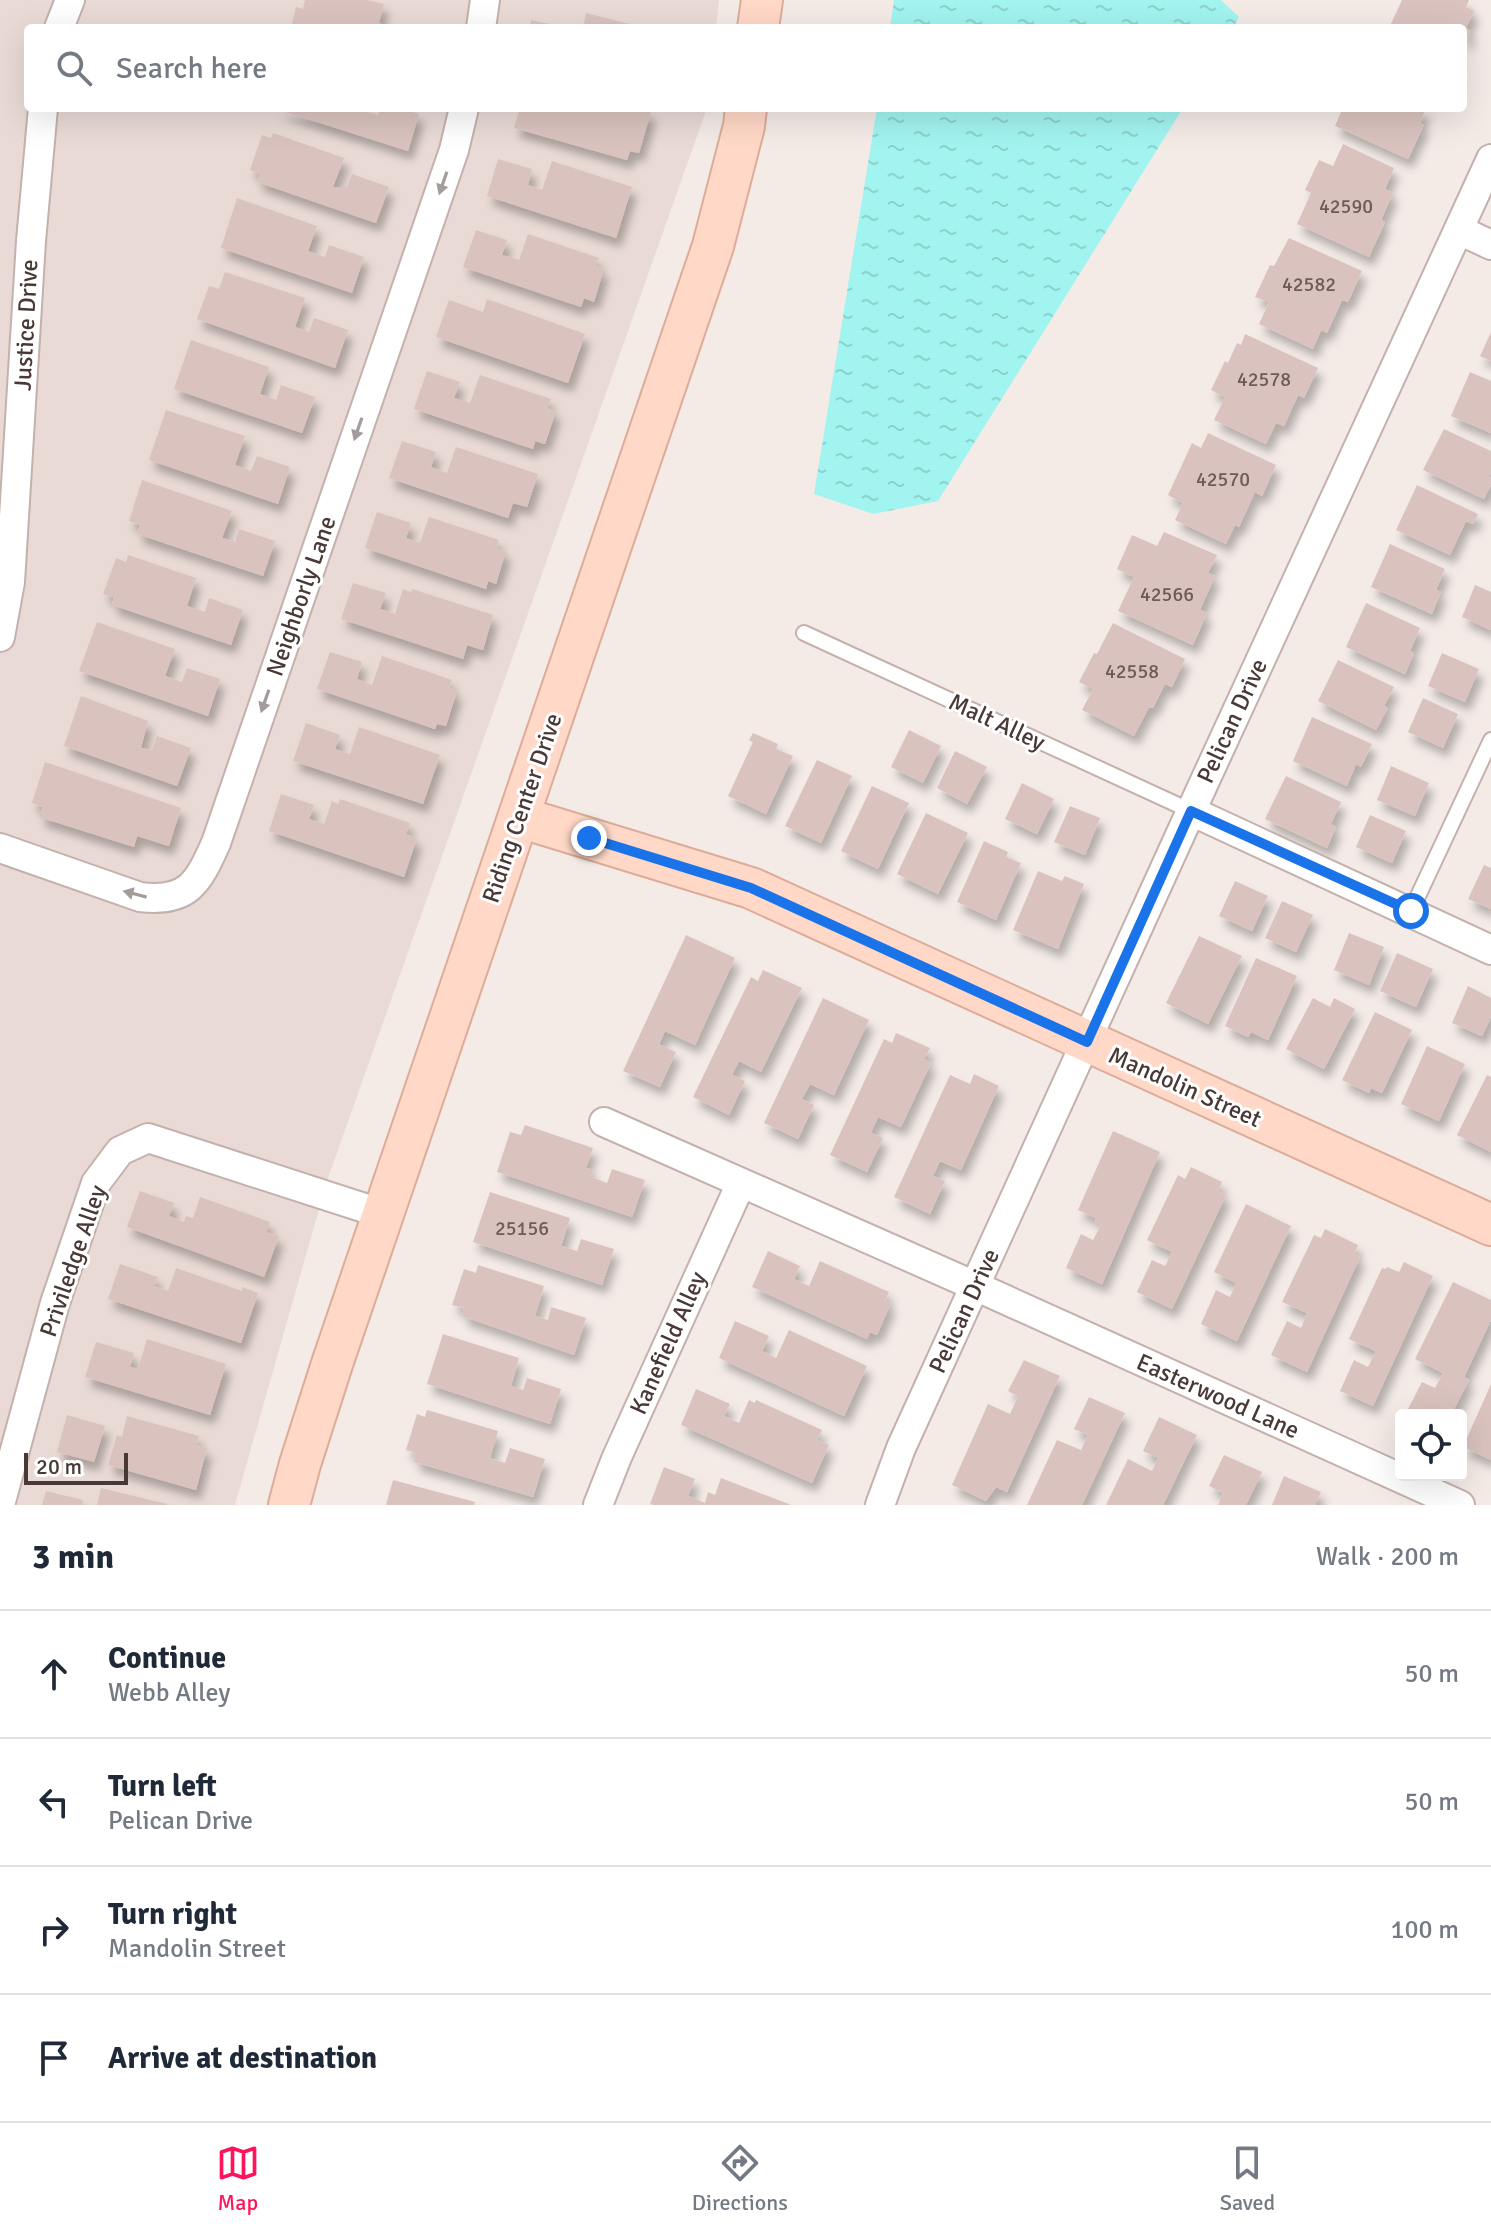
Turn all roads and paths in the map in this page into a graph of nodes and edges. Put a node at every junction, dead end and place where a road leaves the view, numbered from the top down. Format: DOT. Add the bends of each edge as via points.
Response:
graph roads {
  1 [pos="70,0"];
  2 [pos="485,0"];
  3 [pos="762,0"];
  4 [pos="61,24"];
  5 [pos="482,24"];
  6 [pos="759,24"];
  7 [pos="43,112"];
  8 [pos="463,112"];
  9 [pos="746,112"];
  10 [pos="1491,159"];
  11 [pos="1459,230"];
  12 [pos="1491,245"];
  13 [pos="804,633"];
  14 [pos="0,637"];
  15 [pos="1491,740"];
  16 [pos="1191,811"];
  17 [pos="519,817"];
  18 [pos="0,848"];
  19 [pos="1411,911"];
  20 [pos="1491,950"];
  21 [pos="1087,1042"];
  22 [pos="604,1122"];
  23 [pos="741,1183"];
  24 [pos="383,1214"];
  25 [pos="1491,1225"];
  26 [pos="975,1286"];
  27 [pos="0,1505"];
  28 [pos="289,1505"];
  29 [pos="598,1505"];
  30 [pos="880,1505"];
  31 [pos="1460,1505"];
  1 -- 4 [label="street"];
  2 -- 5 [label="street"];
  3 -- 6 [label="street"];
  7 -- 14 [label="street, Justice Drive" via="10,582"];
  8 -- 18 [label="street, Neighborly Lane, one-way" via="202,876 184,892 162,900 140,897"];
  9 -- 17 [label="street, Riding Center Drive" via="713,246"];
  10 -- 11 [label="street, Pelican Drive"];
  11 -- 12 [label="street"];
  11 -- 16 [label="street, Pelican Drive"];
  13 -- 16 [label="lane, Malt Alley"];
  15 -- 19 [label="lane"];
  16 -- 19 [label="street"];
  16 -- 21 [label="street, Pelican Drive"];
  17 -- 21 [label="street, Mandolin Street" via="751,888"];
  17 -- 24 [label="street, Riding Center Drive"];
  19 -- 20 [label="street"];
  21 -- 25 [label="street, Mandolin Street"];
  21 -- 26 [label="street, Pelican Drive"];
  22 -- 23 [label="street"];
  23 -- 26 [label="street"];
  23 -- 29 [label="street, Kanefield Alley"];
  24 -- 27 [label="street, Priviledge Alley" via="148,1138 120,1151 96,1183 60,1288"];
  24 -- 28 [label="street, Riding Center Drive"];
  26 -- 30 [label="street, Pelican Drive"];
  26 -- 31 [label="street, Easterwood Lane"];
}
